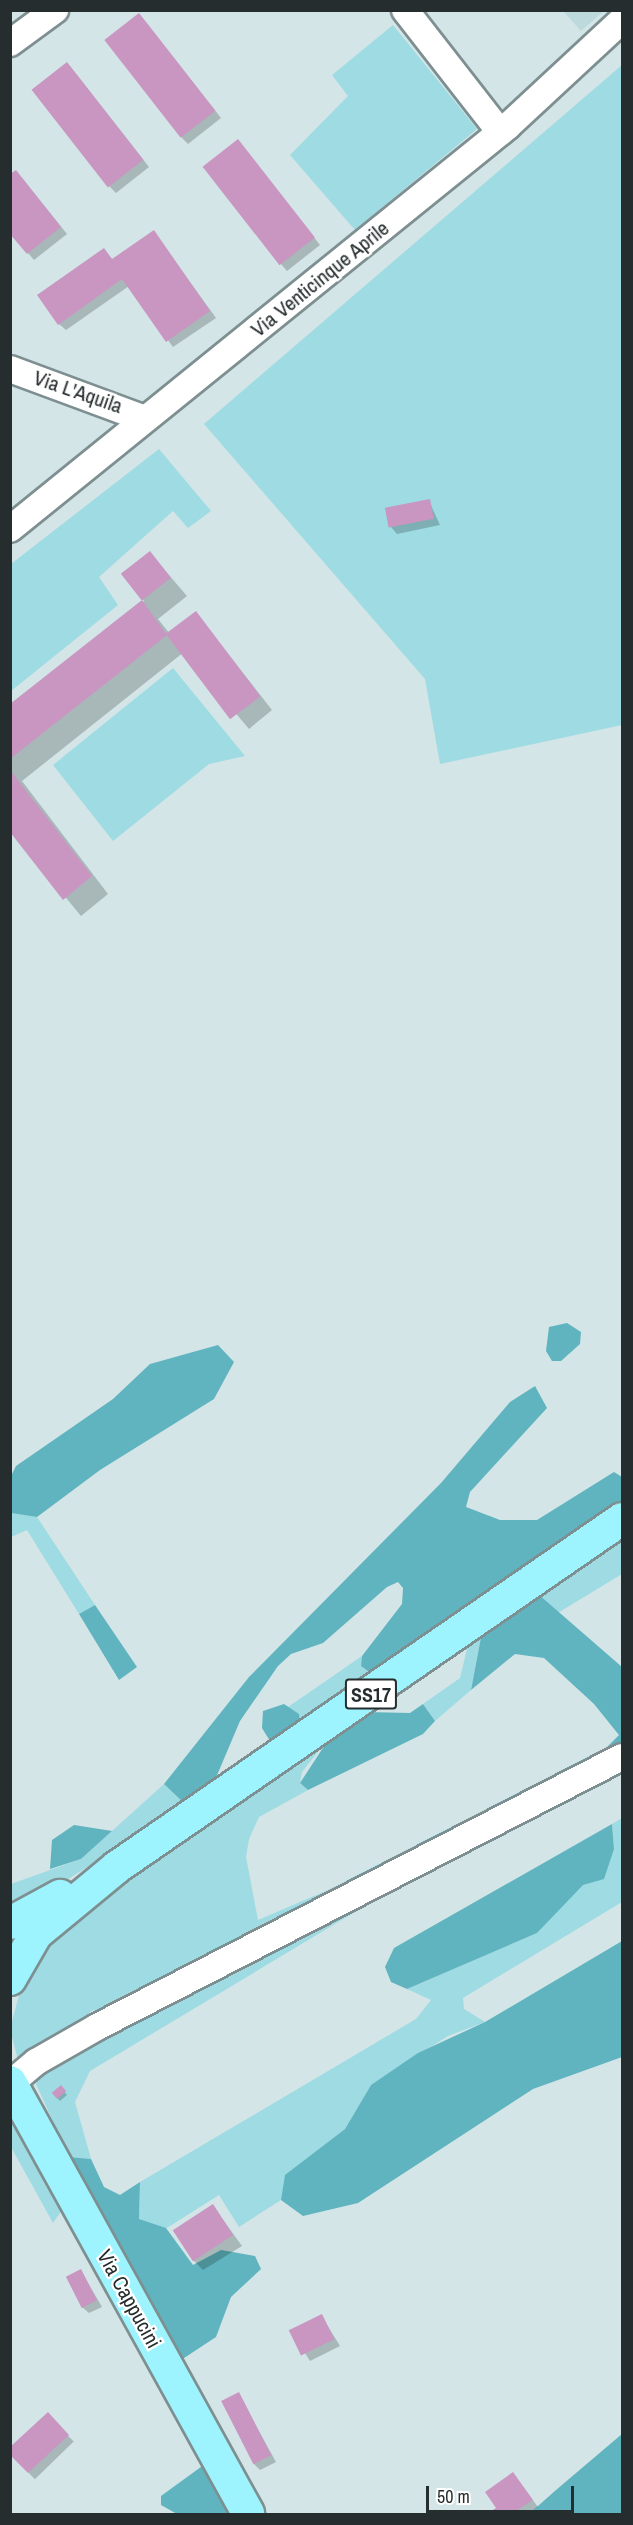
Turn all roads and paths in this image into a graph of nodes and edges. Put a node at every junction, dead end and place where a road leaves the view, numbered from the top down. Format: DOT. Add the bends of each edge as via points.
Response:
graph roads {
  1 [pos="55,10"];
  2 [pos="405,10"];
  3 [pos="622,20"];
  4 [pos="10,43"];
  5 [pos="500,132"];
  6 [pos="10,369"];
  7 [pos="145,419"];
  8 [pos="10,530"];
  9 [pos="622,1519"];
  10 [pos="622,1757"];
  11 [pos="117,1867"];
  12 [pos="10,1923"];
  13 [pos="10,1979"];
  14 [pos="13,2093"];
  15 [pos="248,2514"];
  1 -- 4 [label="street"];
  2 -- 5 [label="street"];
  3 -- 5 [label="street, Via Venticinque Aprile"];
  5 -- 7 [label="street, Via Venticinque Aprile"];
  6 -- 7 [label="street, Via L'Aquila"];
  7 -- 8 [label="street, Via Venticinque Aprile"];
  9 -- 11 [label="main road, SS17"];
  10 -- 14 [label="street" via="97,2027 36,2062"];
  11 -- 12 [label="main road, SS17"];
  11 -- 13 [label="main road, SS17" via="36,1934"];
  14 -- 15 [label="main road, Via Cappucini"];
}
